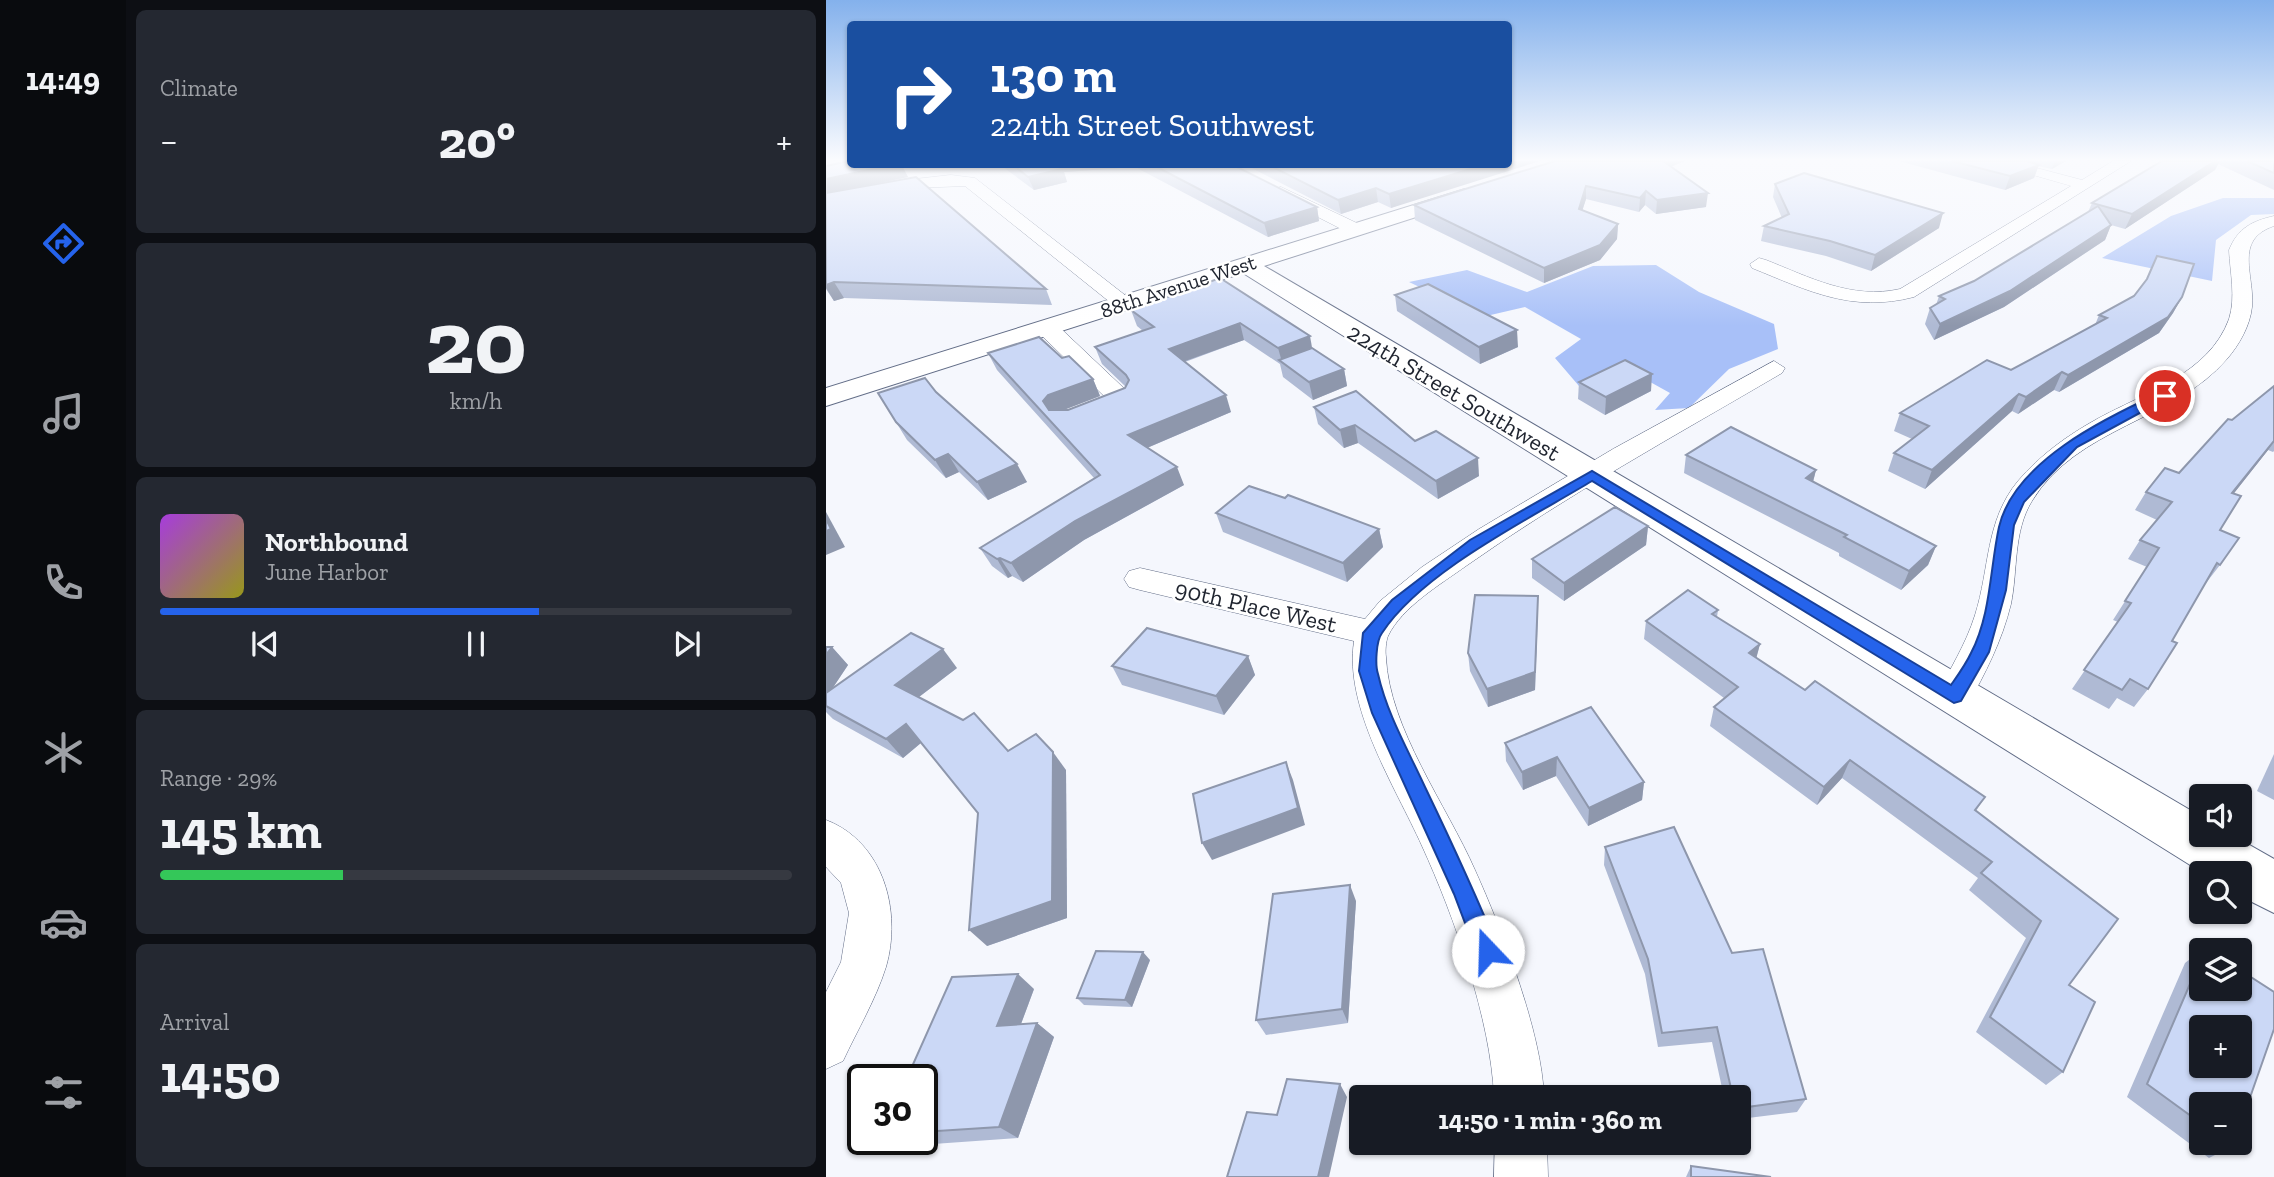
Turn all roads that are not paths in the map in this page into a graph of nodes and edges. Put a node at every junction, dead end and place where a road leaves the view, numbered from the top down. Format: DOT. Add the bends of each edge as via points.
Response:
graph roads {
  1 [pos="1013,216"];
  2 [pos="1329,216"];
  3 [pos="1397,216"];
  4 [pos="2034,216"];
  5 [pos="2274,220"];
  6 [pos="1355,229"];
  7 [pos="1759,264"];
  8 [pos="1246,265"];
  9 [pos="1123,303"];
  10 [pos="1047,328"];
  11 [pos="1774,368"];
  12 [pos="826,397"];
  13 [pos="1066,420"];
  14 [pos="1592,475"];
  15 [pos="1140,579"];
  16 [pos="1371,633"];
  17 [pos="1954,696"];
  18 [pos="826,839"];
  19 [pos="2274,888"];
  20 [pos="826,1044"];
  21 [pos="1519,1085"];
  22 [pos="1521,1155"];
  23 [pos="1521,1177"];
  1 -- 9 [label="street"];
  2 -- 6 [label="street"];
  3 -- 6 [label="street, 88th Avenue West"];
  4 -- 7 [label="street" via="1893,298 1846,296"];
  5 -- 17 [label="street" via="2250,230 2242,240 2238,250 2240,317 2218,356 2165,396 2073,444 2017,501 2007,525 1998,590 1981,652"];
  6 -- 8 [label="street, 88th Avenue West"];
  8 -- 9 [label="street, 88th Avenue West"];
  8 -- 14 [label="street, 224th Street Southwest"];
  9 -- 10 [label="street, 88th Avenue West"];
  10 -- 12 [label="street, 88th Avenue West"];
  10 -- 13 [label="street" via="1121,400"];
  11 -- 14 [label="street"];
  14 -- 16 [label="street" via="1451,561"];
  14 -- 17 [label="street, 224th Street Southwest"];
  15 -- 16 [label="street, 90th Place West"];
  16 -- 21 [label="street" via="1368,671 1381,713 1488,951"];
  17 -- 19 [label="street, 224th Street Southwest"];
  18 -- 20 [label="street" via="859,872 871,913 863,966"];
  22 -- 23 [label="street"];
}
